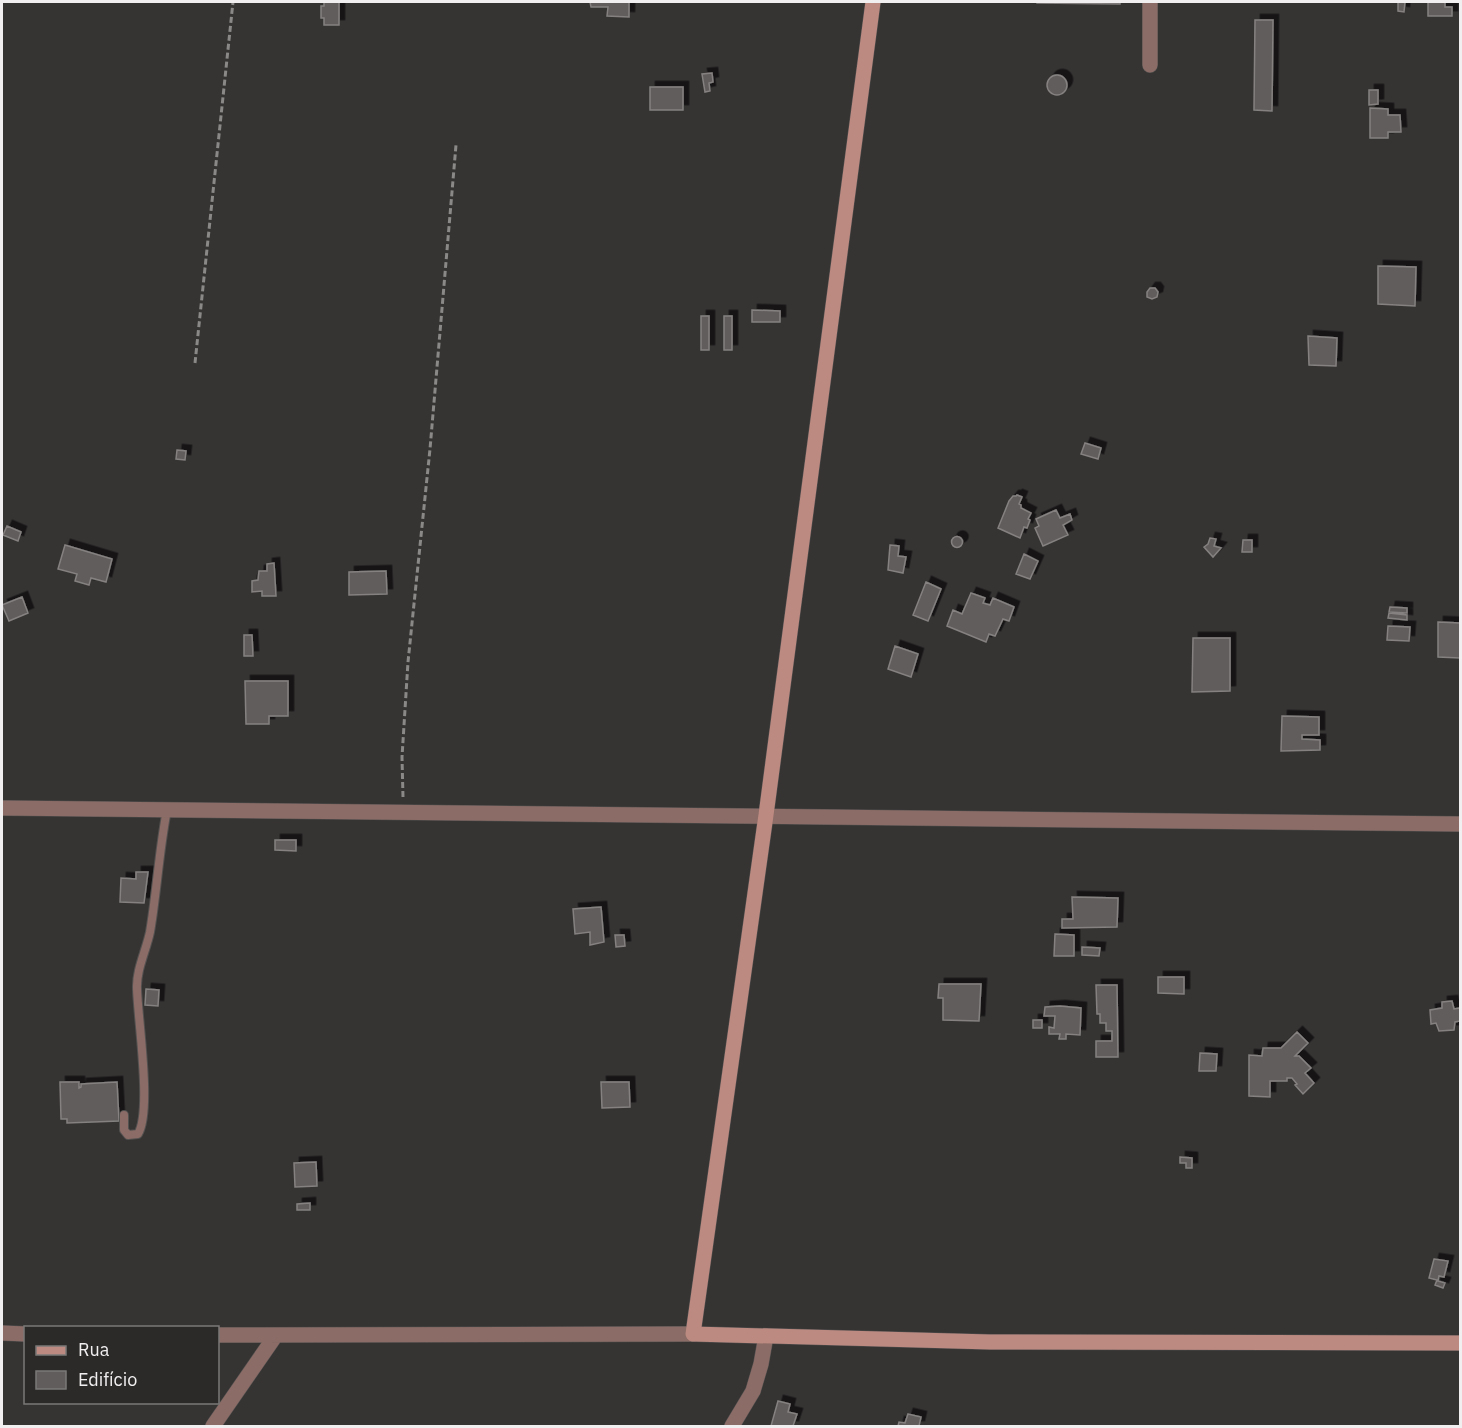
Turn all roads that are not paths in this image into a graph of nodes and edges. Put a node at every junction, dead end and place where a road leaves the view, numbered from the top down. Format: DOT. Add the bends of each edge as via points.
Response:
graph roads {
  1 [pos="873,2"];
  2 [pos="1150,2"];
  3 [pos="1150,65"];
  4 [pos="2,808"];
  5 [pos="167,810"];
  6 [pos="766,815"];
  7 [pos="1461,824"];
  8 [pos="124,1115"];
  9 [pos="2,1334"];
  10 [pos="24,1334"];
  11 [pos="693,1334"];
  12 [pos="219,1335"];
  13 [pos="276,1335"];
  14 [pos="766,1336"];
  15 [pos="1461,1343"];
  16 [pos="213,1426"];
  17 [pos="732,1426"];
  1 -- 6 [label="street"];
  2 -- 3 [label="street"];
  4 -- 5 [label="street"];
  5 -- 6 [label="street"];
  5 -- 8 [label="lane" via="150,934 137,986 144,1106 138,1134 128,1135 124,1130"];
  6 -- 7 [label="street"];
  6 -- 11 [label="street"];
  9 -- 10 [label="street"];
  11 -- 13 [label="street"];
  11 -- 14 [label="street"];
  12 -- 13 [label="street"];
  13 -- 16 [label="street"];
  14 -- 15 [label="street" via="1002,1342"];
  14 -- 17 [label="street" via="753,1391"];
}
